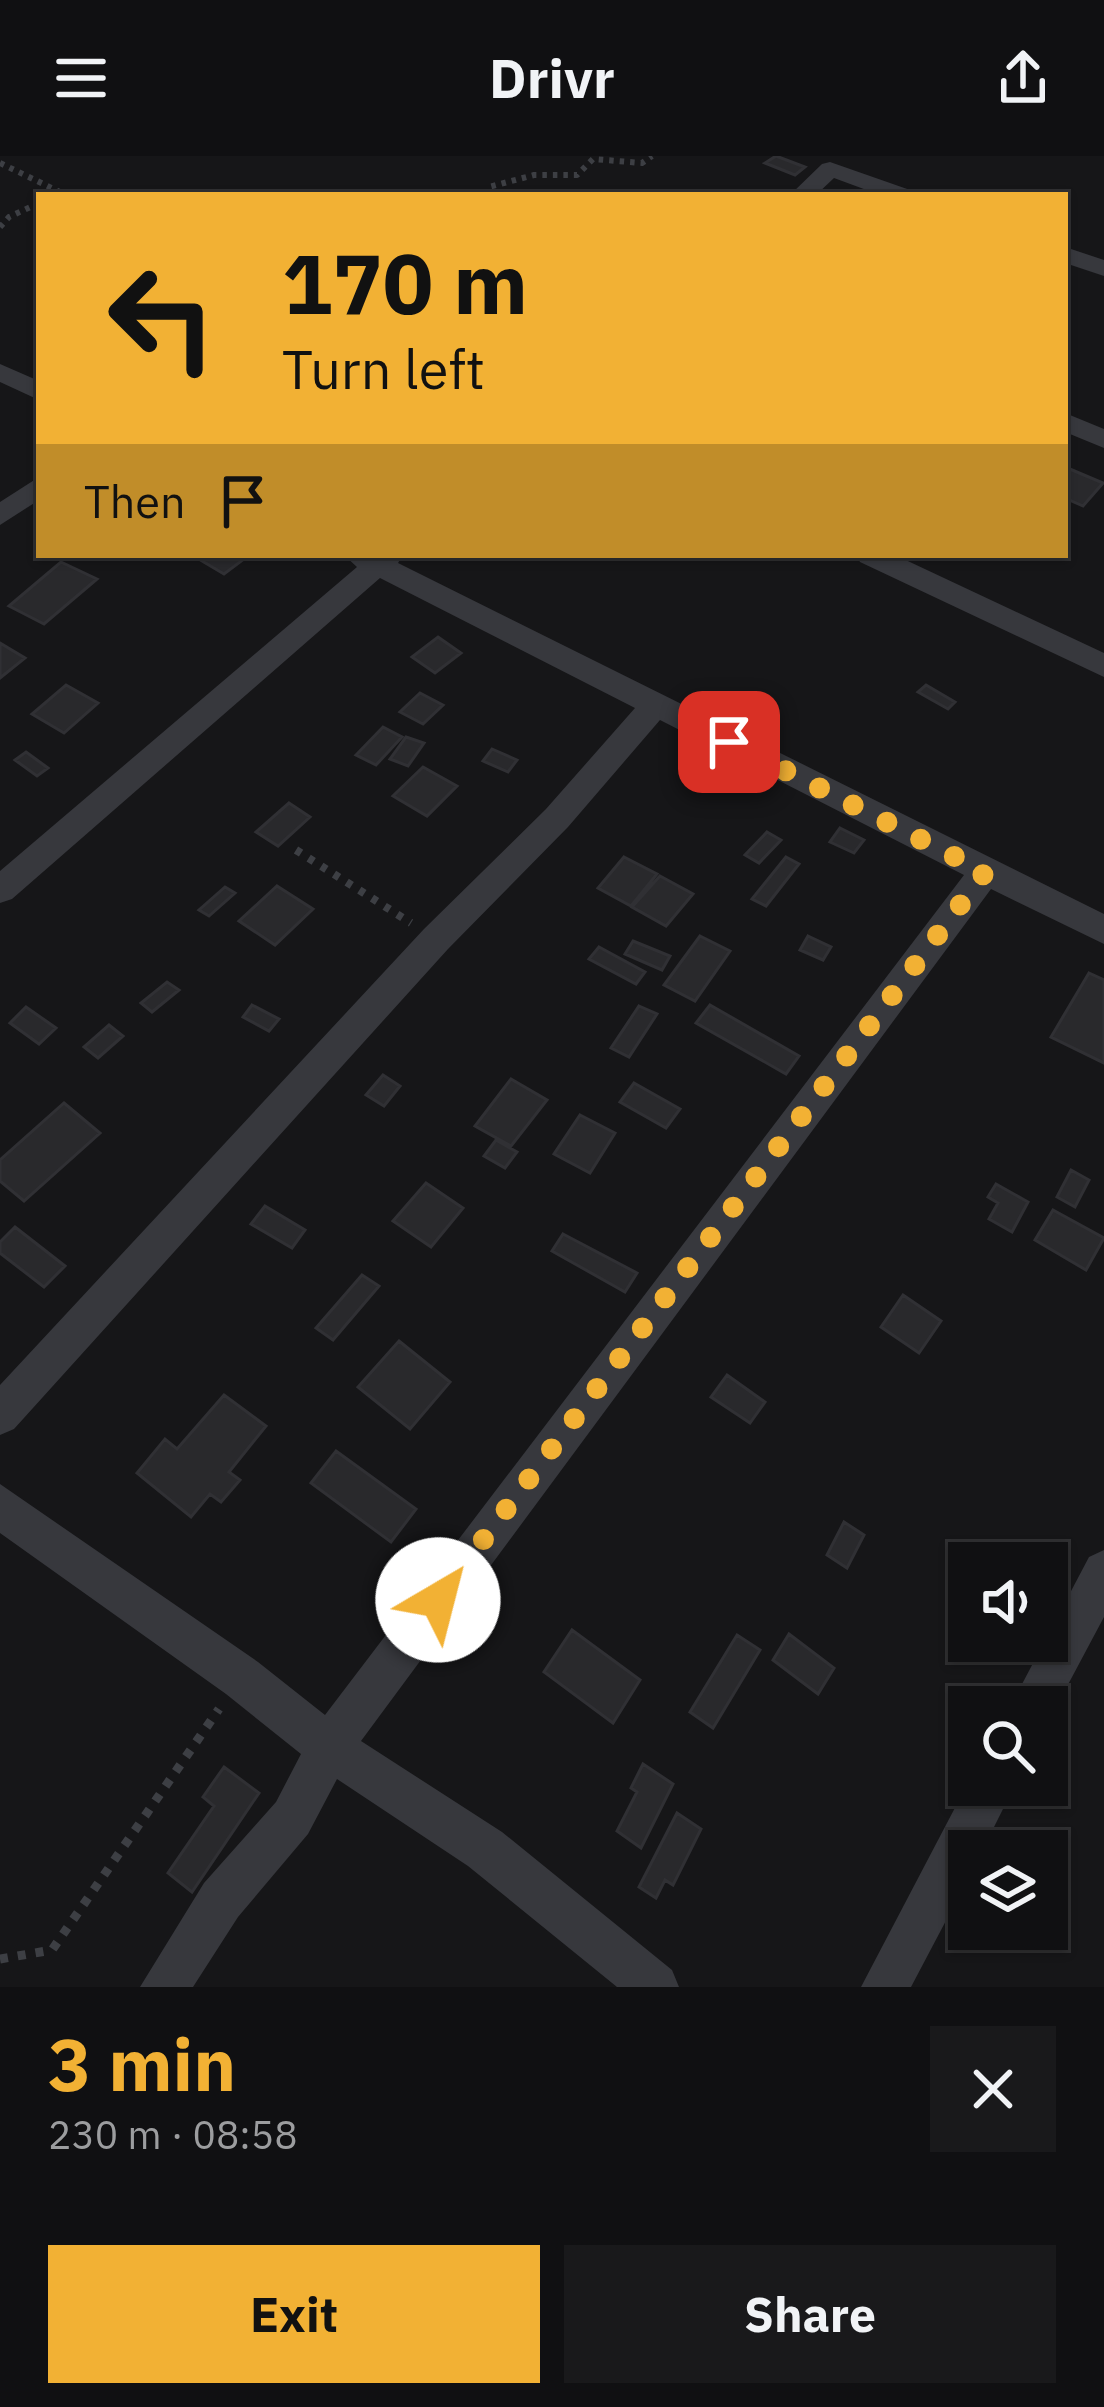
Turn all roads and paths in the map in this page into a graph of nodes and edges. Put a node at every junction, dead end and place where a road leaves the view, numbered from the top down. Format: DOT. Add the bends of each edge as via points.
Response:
graph roads {
  1 [pos="652,156"];
  2 [pos="0,163"];
  3 [pos="60,192"];
  4 [pos="488,192"];
  5 [pos="805,192"];
  6 [pos="894,192"];
  7 [pos="36,205"];
  8 [pos="0,226"];
  9 [pos="1068,255"];
  10 [pos="1104,268"];
  11 [pos="0,372"];
  12 [pos="36,390"];
  13 [pos="1068,423"];
  14 [pos="1104,439"];
  15 [pos="36,488"];
  16 [pos="0,516"];
  17 [pos="375,558"];
  18 [pos="876,558"];
  19 [pos="1104,666"];
  20 [pos="655,705"];
  21 [pos="296,850"];
  22 [pos="985,872"];
  23 [pos="0,890"];
  24 [pos="1104,930"];
  25 [pos="436,939"];
  26 [pos="0,1415"];
  27 [pos="0,1504"];
  28 [pos="1104,1572"];
  29 [pos="242,1678"];
  30 [pos="1044,1686"];
  31 [pos="329,1747"];
  32 [pos="981,1806"];
  33 [pos="0,1959"];
  34 [pos="164,1987"];
  35 [pos="655,1987"];
  36 [pos="885,1987"];
  1 -- 4 [label="path" via="641,163 593,159 577,175 534,175"];
  2 -- 3 [label="path"];
  5 -- 6 [label="street" via="830,169"];
  7 -- 8 [label="path"];
  9 -- 10 [label="street"];
  11 -- 12 [label="street"];
  13 -- 14 [label="street"];
  15 -- 16 [label="street"];
  17 -- 20 [label="street"];
  17 -- 23 [label="street"];
  18 -- 19 [label="street"];
  20 -- 22 [label="street"];
  20 -- 25 [label="street"];
  21 -- 25 [label="path"];
  22 -- 24 [label="street"];
  22 -- 31 [label="street"];
  25 -- 26 [label="street"];
  27 -- 29 [label="street"];
  28 -- 30 [label="street"];
  29 -- 31 [label="street"];
  29 -- 33 [label="path" via="52,1949"];
  31 -- 34 [label="street" via="292,1818 221,1900"];
  31 -- 35 [label="street" via="485,1849"];
  32 -- 36 [label="street"];
}
